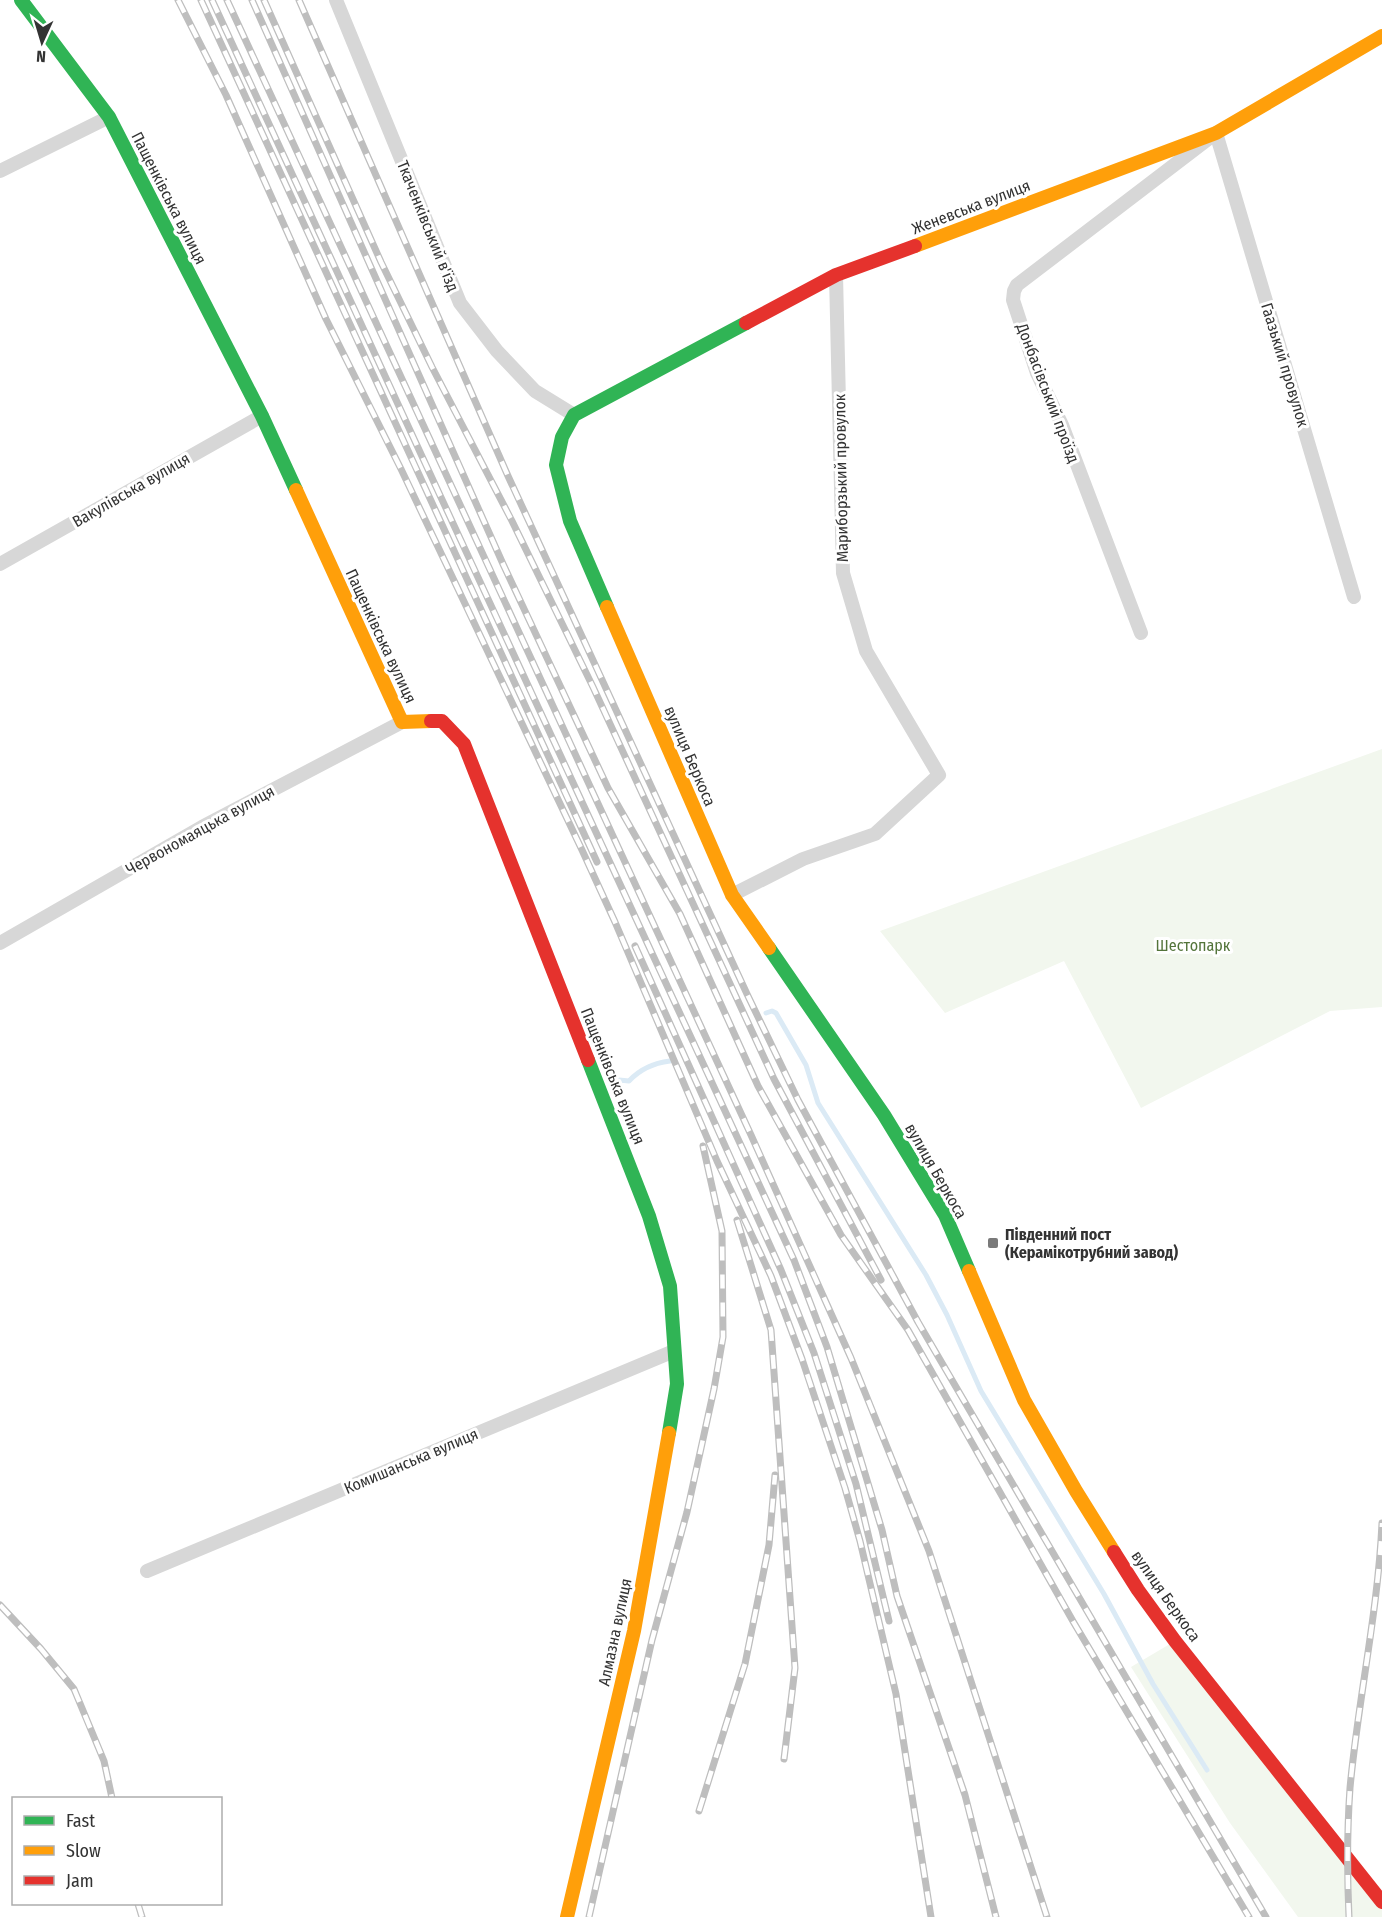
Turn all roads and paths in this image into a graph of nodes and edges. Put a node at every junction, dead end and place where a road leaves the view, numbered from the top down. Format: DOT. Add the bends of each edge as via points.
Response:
graph roads {
  1 [pos="21,0"];
  2 [pos="337,0"];
  3 [pos="1382,36"];
  4 [pos="109,117"];
  5 [pos="1216,133"];
  6 [pos="0,171"];
  7 [pos="836,275"];
  8 [pos="574,415"];
  9 [pos="262,416"];
  10 [pos="0,564"];
  11 [pos="1354,597"];
  12 [pos="1142,633"];
  13 [pos="402,722"];
  14 [pos="732,895"];
  15 [pos="0,943"];
  16 [pos="674,1351"];
  17 [pos="147,1571"];
  18 [pos="1382,1902"];
  19 [pos="567,1917"];
  1 -- 4 [label="street, Пащенківська вулиця"];
  2 -- 8 [label="street, Ткаченківський в'їзд" via="460,303 535,391"];
  3 -- 5 [label="street, Женевська вулиця"];
  4 -- 6 [label="street"];
  4 -- 9 [label="street, Пащенківська вулиця"];
  5 -- 7 [label="street, Женевська вулиця"];
  5 -- 11 [label="street, Гаазький провулок"];
  5 -- 12 [label="street, Донбасівський проїзд" via="1014,291 1013,300 1037,373 1062,425"];
  7 -- 8 [label="street, Женевська вулиця"];
  7 -- 14 [label="street, Мариборзький провулок" via="843,573 866,651 939,775 875,834 803,859"];
  8 -- 14 [label="street, вулиця Беркоса" via="562,437 556,465 570,521"];
  9 -- 10 [label="street, Вакулівська вулиця"];
  9 -- 13 [label="street, Пащенківська вулиця"];
  13 -- 15 [label="street, Червономаяцька вулиця" via="202,827"];
  13 -- 16 [label="street, Пащенківська вулиця" via="441,721 464,744 649,1216 670,1286"];
  14 -- 18 [label="street, вулиця Беркоса" via="884,1114 945,1215 1024,1400 1138,1590"];
  16 -- 17 [label="street, Комишанська вулиця"];
  16 -- 19 [label="street, Алмазна вулиця" via="677,1384 634,1631"];
}
